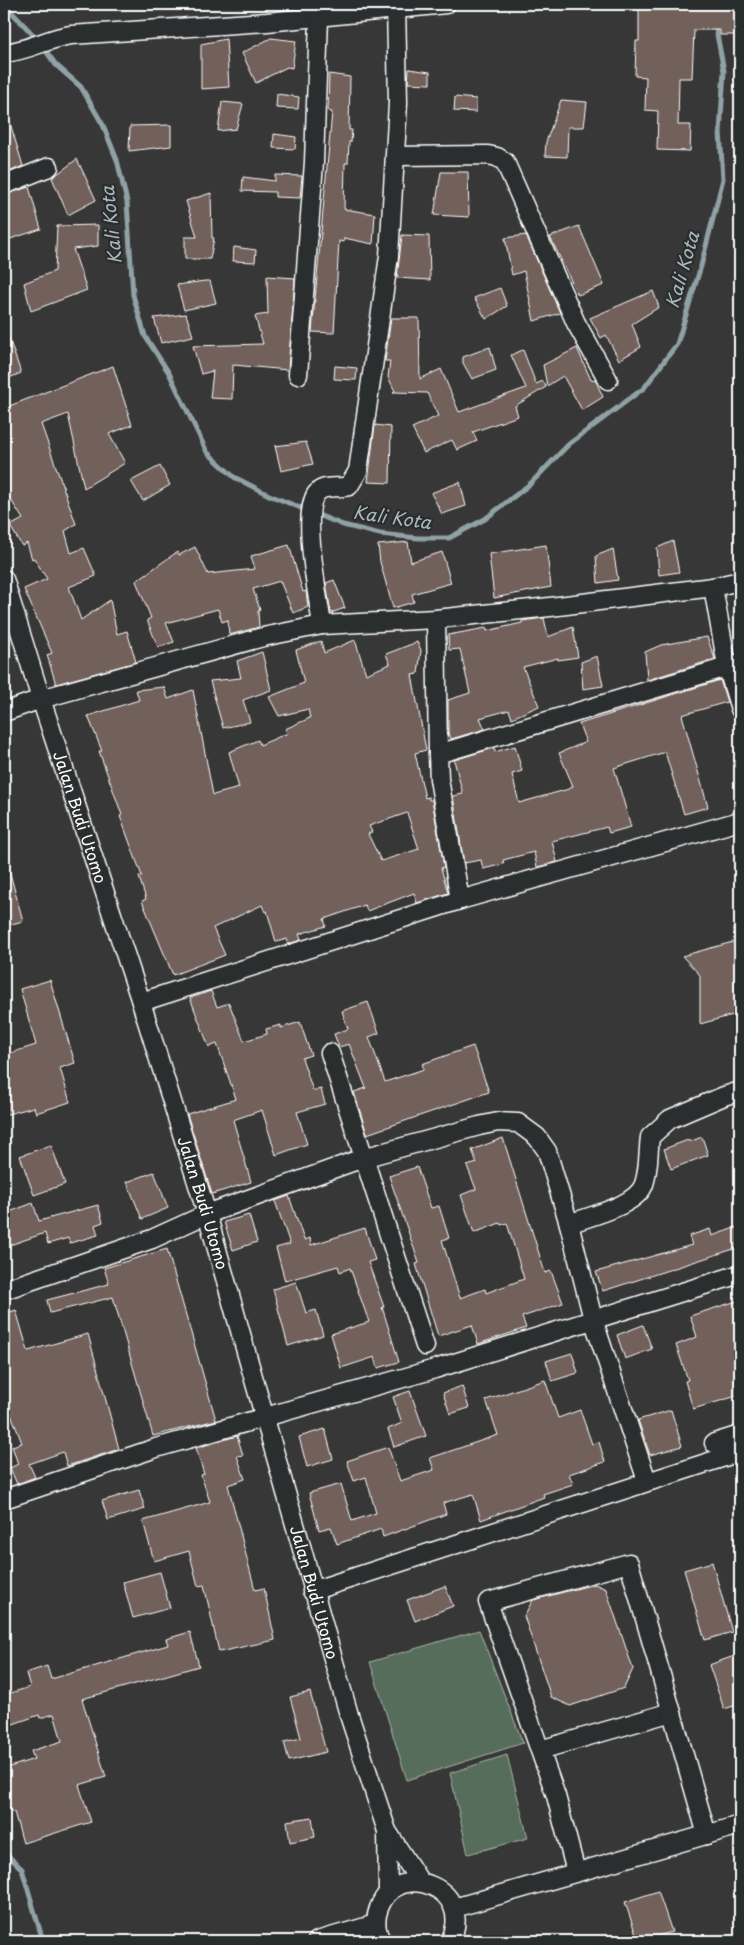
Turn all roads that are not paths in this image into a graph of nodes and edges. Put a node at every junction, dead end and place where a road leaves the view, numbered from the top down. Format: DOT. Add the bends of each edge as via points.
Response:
graph roads {
  1 [pos="446,4"];
  2 [pos="396,6"];
  3 [pos="319,17"];
  4 [pos="4,52"];
  5 [pos="396,156"];
  6 [pos="49,167"];
  7 [pos="4,185"];
  8 [pos="298,375"];
  9 [pos="608,380"];
  10 [pos="4,579"];
  11 [pos="740,581"];
  12 [pos="713,588"];
  13 [pos="436,619"];
  14 [pos="322,625"];
  15 [pos="733,664"];
  16 [pos="41,700"];
  17 [pos="740,710"];
  18 [pos="4,712"];
  19 [pos="438,754"];
  20 [pos="740,821"];
  21 [pos="460,900"];
  22 [pos="141,1002"];
  23 [pos="330,1053"];
  24 [pos="740,1091"];
  25 [pos="363,1158"];
  26 [pos="207,1214"];
  27 [pos="569,1224"];
  28 [pos="740,1274"];
  29 [pos="4,1290"];
  30 [pos="593,1319"];
  31 [pos="425,1346"];
  32 [pos="265,1419"];
  33 [pos="740,1435"];
  34 [pos="714,1443"];
  35 [pos="740,1452"];
  36 [pos="647,1481"];
  37 [pos="4,1499"];
  38 [pos="312,1591"];
  39 [pos="672,1712"];
  40 [pos="540,1750"];
  41 [pos="740,1825"];
  42 [pos="386,1831"];
  43 [pos="706,1835"];
  44 [pos="576,1872"];
  45 [pos="420,1882"];
  46 [pos="388,1892"];
  47 [pos="454,1908"];
  48 [pos="376,1924"];
  49 [pos="317,1941"];
  50 [pos="382,1941"];
  51 [pos="450,1941"];
  1 -- 2 [label="street"];
  2 -- 3 [label="street"];
  2 -- 5 [label="street"];
  3 -- 4 [label="street" via="57,37 26,49"];
  3 -- 8 [label="street" via="314,162"];
  5 -- 9 [label="street" via="488,155 505,162 576,323"];
  5 -- 14 [label="street" via="389,256 358,471 350,486 320,489 314,500 309,528"];
  6 -- 7 [label="street"];
  10 -- 16 [label="street, Jalan Budi Utomo"];
  11 -- 12 [label="street"];
  12 -- 13 [label="street"];
  12 -- 15 [label="street"];
  13 -- 14 [label="street"];
  13 -- 19 [label="street"];
  14 -- 16 [label="street" via="263,637"];
  15 -- 17 [label="street"];
  15 -- 19 [label="street"];
  16 -- 18 [label="street"];
  16 -- 22 [label="street, Jalan Budi Utomo"];
  19 -- 21 [label="street" via="439,778"];
  20 -- 21 [label="street"];
  21 -- 22 [label="street"];
  22 -- 26 [label="street, Jalan Budi Utomo"];
  23 -- 25 [label="street"];
  24 -- 27 [label="street" via="670,1119 650,1137 644,1185 637,1196"];
  25 -- 26 [label="street"];
  25 -- 27 [label="street" via="479,1126 498,1122 518,1123 537,1137 547,1151"];
  25 -- 31 [label="street"];
  26 -- 29 [label="street" via="152,1239"];
  26 -- 32 [label="street, Jalan Budi Utomo"];
  27 -- 30 [label="street"];
  28 -- 30 [label="street"];
  30 -- 32 [label="street"];
  30 -- 36 [label="street"];
  32 -- 37 [label="street" via="156,1448"];
  32 -- 38 [label="street, Jalan Budi Utomo"];
  33 -- 34 [label="street"];
  35 -- 36 [label="street"];
  36 -- 38 [label="street"];
  38 -- 42 [label="street, Jalan Budi Utomo"];
  39 -- 40 [label="street"];
  39 -- 40 [label="street" via="629,1563 488,1602"];
  39 -- 43 [label="street"];
  40 -- 44 [label="street"];
  41 -- 43 [label="street"];
  42 -- 45 [label="street, Jalan Budi Utomo"];
  42 -- 46 [label="street, Jalan Budi Utomo"];
  43 -- 44 [label="street"];
  44 -- 47 [label="street"];
  45 -- 46 [label="street" via="399,1885"];
  45 -- 47 [label="street" via="437,1888"];
  46 -- 48 [label="street" via="381,1902"];
  47 -- 51 [label="street" via="456,1926"];
  48 -- 49 [label="street"];
  48 -- 50 [label="street"];
}
